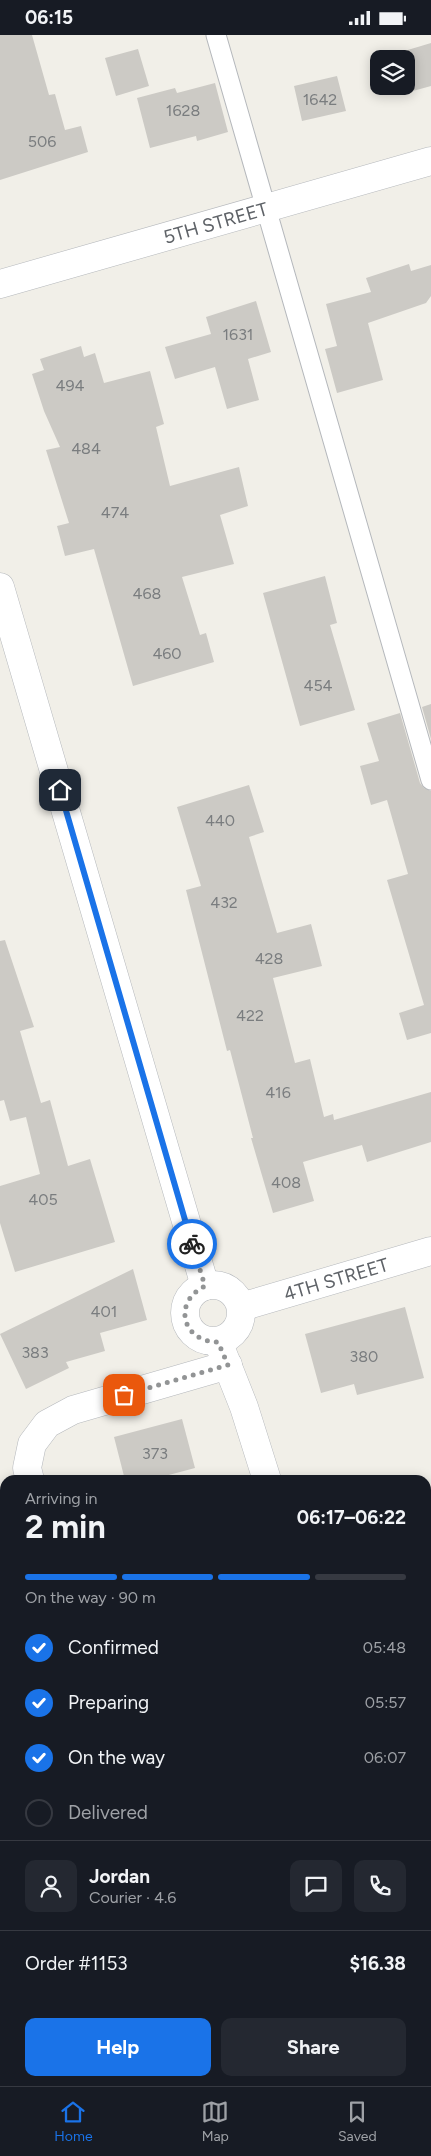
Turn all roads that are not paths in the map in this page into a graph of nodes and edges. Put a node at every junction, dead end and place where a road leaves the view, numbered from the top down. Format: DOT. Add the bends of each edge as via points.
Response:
graph roads {
  1 [pos="216,35"];
  2 [pos="431,161"];
  3 [pos="266,208"];
  4 [pos="0,284"];
  5 [pos="0,587"];
  6 [pos="431,781"];
  7 [pos="431,1251"];
  8 [pos="205,1286"];
  9 [pos="241,1307"];
  10 [pos="223,1354"];
  11 [pos="29,1475"];
  12 [pos="265,1475"];
  1 -- 3 [label="lane"];
  2 -- 3 [label="street, 5TH STREET"];
  3 -- 4 [label="street, 5TH STREET"];
  3 -- 6 [label="lane"];
  5 -- 8 [label="street"];
  7 -- 9 [label="street, 4TH STREET"];
  8 -- 9 [label="street" via="223,1287 237,1298"];
  8 -- 10 [label="street" via="190,1296 184,1312 186,1320 194,1335"];
  9 -- 10 [label="street" via="237,1329 229,1337"];
  10 -- 11 [label="street" via="73,1410 47,1424 32,1444"];
  10 -- 12 [label="street"];
}
